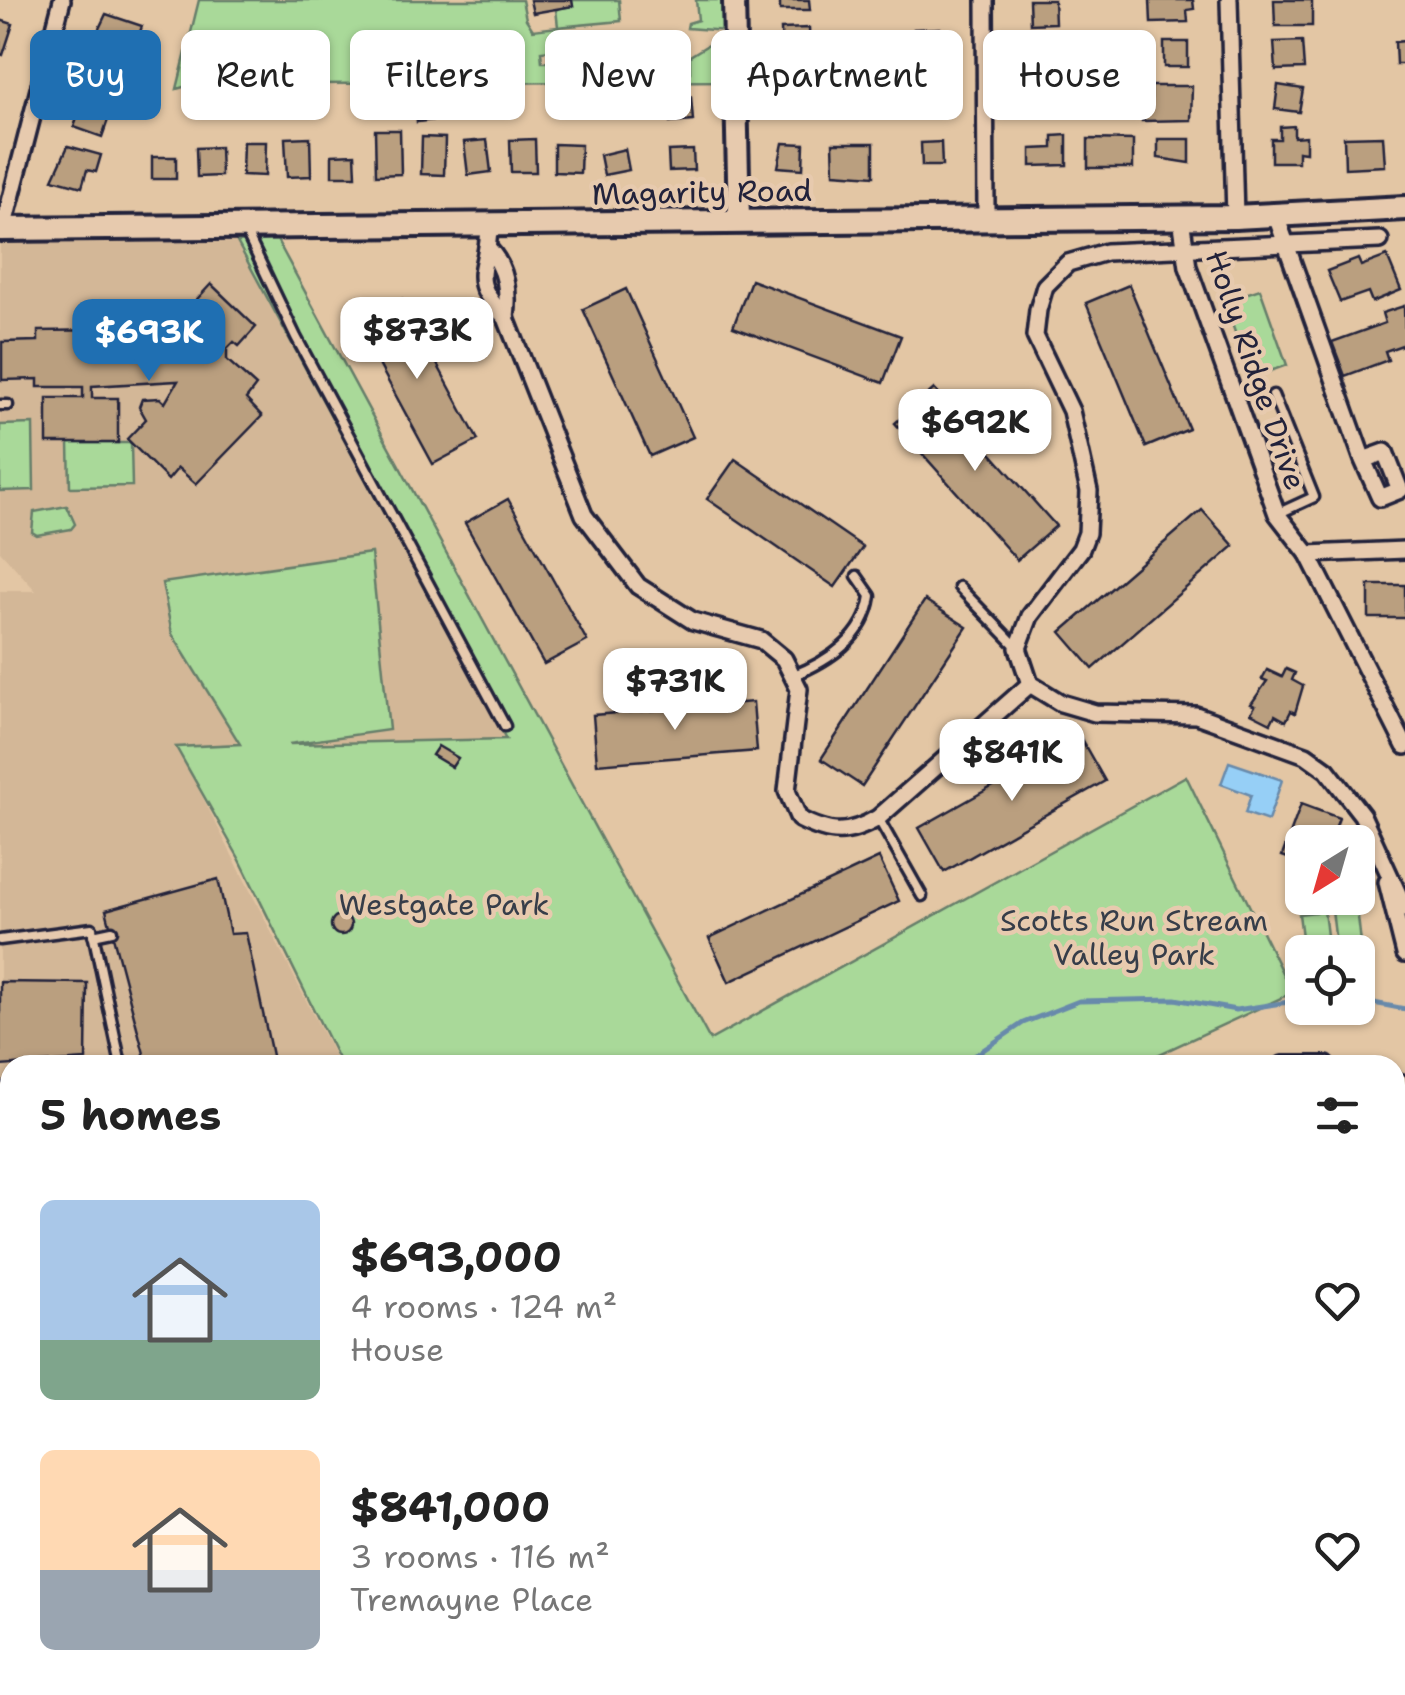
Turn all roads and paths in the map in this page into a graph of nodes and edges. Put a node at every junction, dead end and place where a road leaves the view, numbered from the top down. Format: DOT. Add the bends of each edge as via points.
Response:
graph roads {
  1 [pos="62,0"];
  2 [pos="734,0"];
  3 [pos="984,0"];
  4 [pos="1229,0"];
  5 [pos="1405,208"];
  6 [pos="1276,216"];
  7 [pos="986,217"];
  8 [pos="1235,217"];
  9 [pos="1181,218"];
  10 [pos="739,221"];
  11 [pos="489,225"];
  12 [pos="243,226"];
  13 [pos="2,229"];
  14 [pos="1380,240"];
  15 [pos="1286,248"];
  16 [pos="489,249"];
  17 [pos="1185,251"];
  18 [pos="506,318"];
  19 [pos="1273,396"];
  20 [pos="1363,460"];
  21 [pos="1276,514"];
  22 [pos="1405,550"];
  23 [pos="1308,554"];
  24 [pos="857,576"];
  25 [pos="959,588"];
  26 [pos="1018,648"];
  27 [pos="792,676"];
  28 [pos="1030,684"];
  29 [pos="505,726"];
  30 [pos="1405,746"];
  31 [pos="878,818"];
  32 [pos="1384,868"];
  33 [pos="922,896"];
  34 [pos="1405,908"];
  35 [pos="112,931"];
  36 [pos="93,935"];
  37 [pos="0,940"];
  38 [pos="1405,954"];
  39 [pos="119,1055"];
  1 -- 13 [label="street"];
  2 -- 10 [label="street"];
  3 -- 7 [label="street"];
  4 -- 8 [label="street"];
  5 -- 6 [label="main road, Magarity Road"];
  6 -- 8 [label="main road, Magarity Road"];
  6 -- 15 [label="street"];
  7 -- 9 [label="main road, Magarity Road"];
  7 -- 10 [label="main road, Magarity Road"];
  8 -- 9 [label="main road, Magarity Road"];
  9 -- 17 [label="street, Holly Ridge Drive"];
  10 -- 11 [label="main road, Magarity Road"];
  11 -- 12 [label="main road, Magarity Road"];
  11 -- 16 [label="street"];
  12 -- 13 [label="main road, Magarity Road"];
  12 -- 29 [label="lane"];
  14 -- 15 [label="street"];
  15 -- 17 [label="street"];
  15 -- 20 [label="street"];
  16 -- 18 [label="street" via="501,263"];
  16 -- 18 [label="street" via="481,282"];
  17 -- 21 [label="street, Holly Ridge Drive"];
  17 -- 26 [label="street" via="1106,252 1068,264 1046,286 1035,336 1070,410 1089,491 1088,532 1030,616"];
  18 -- 27 [label="street" via="584,514 638,586 693,621 761,640 784,659"];
  19 -- 21 [label="lane" via="1314,497"];
  21 -- 23 [label="street, Holly Ridge Drive"];
  22 -- 23 [label="street"];
  23 -- 30 [label="street, Holly Ridge Drive"];
  24 -- 27 [label="lane" via="871,596 856,635"];
  25 -- 26 [label="lane"];
  26 -- 28 [label="street"];
  27 -- 31 [label="street" via="798,688 787,790 799,819 826,832 852,833"];
  28 -- 31 [label="street"];
  28 -- 32 [label="street" via="1095,712 1196,715 1306,755 1352,800"];
  31 -- 33 [label="lane"];
  32 -- 34 [label="street"];
  32 -- 38 [label="street"];
  35 -- 36 [label="lane"];
  36 -- 37 [label="lane" via="92,928"];
  36 -- 39 [label="lane"];
}
